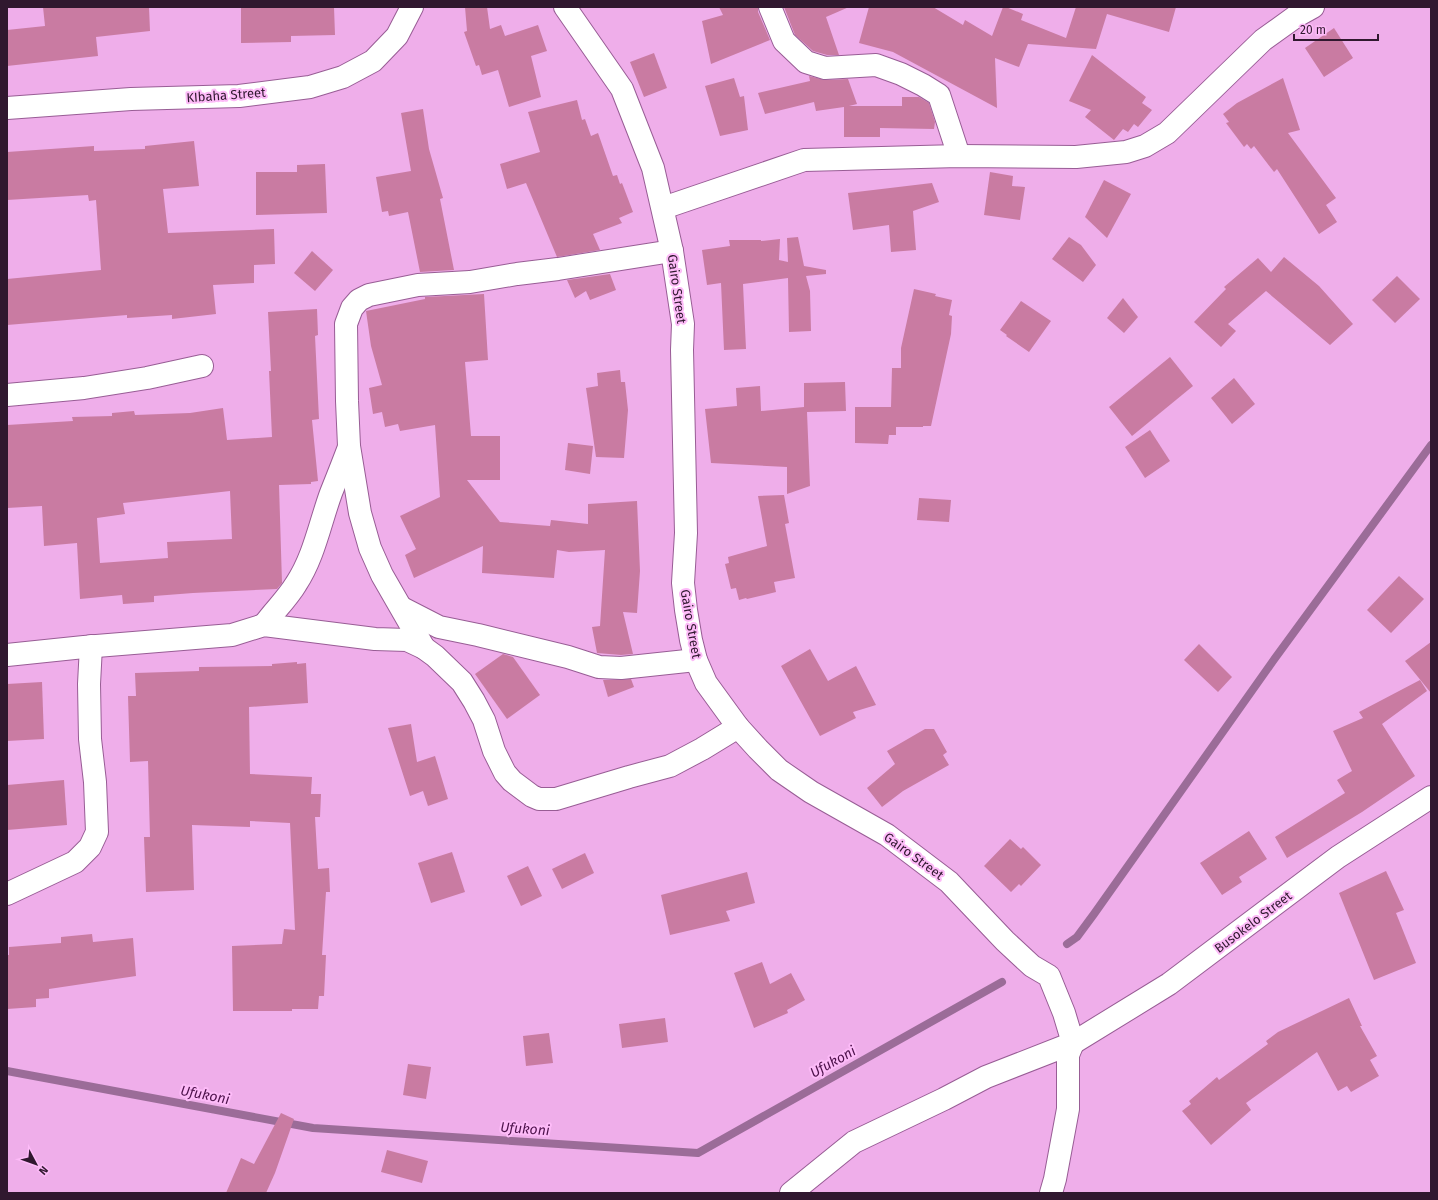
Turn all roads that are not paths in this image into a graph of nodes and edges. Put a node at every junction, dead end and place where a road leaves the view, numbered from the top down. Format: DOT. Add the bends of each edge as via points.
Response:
graph roads {
  1 [pos="412,7"];
  2 [pos="565,7"];
  3 [pos="770,7"];
  4 [pos="1313,7"];
  5 [pos="7,108"];
  6 [pos="959,156"];
  7 [pos="663,208"];
  8 [pos="672,251"];
  9 [pos="202,366"];
  10 [pos="7,395"];
  11 [pos="349,446"];
  12 [pos="402,608"];
  13 [pos="264,625"];
  14 [pos="90,646"];
  15 [pos="424,648"];
  16 [pos="7,655"];
  17 [pos="696,660"];
  18 [pos="738,726"];
  19 [pos="1431,797"];
  20 [pos="7,894"];
  21 [pos="1073,1043"];
  22 [pos="791,1193"];
  23 [pos="1051,1193"];
  1 -- 5 [label="street, KIbaha Street" via="397,36 373,61 343,77 310,87 239,96 131,99"];
  2 -- 7 [label="street, Gairo Street" via="622,89 653,168"];
  3 -- 6 [label="street" via="784,41 806,62 825,68 876,65 912,79 939,95"];
  4 -- 6 [label="street" via="1263,40 1167,133 1145,146 1126,152 1076,157"];
  6 -- 7 [label="street" via="804,160"];
  7 -- 8 [label="street, Gairo Street"];
  8 -- 11 [label="street" via="470,282 418,285 369,295 359,300 352,308 346,324"];
  8 -- 17 [label="street, Gairo Street" via="683,324 686,533 684,583 686,610"];
  9 -- 10 [label="street" via="84,388"];
  11 -- 12 [label="street" via="360,513 370,548 382,575"];
  11 -- 13 [label="street" via="304,569 296,584"];
  12 -- 15 [label="street"];
  12 -- 17 [label="street" via="439,627 485,636 599,667 621,668"];
  13 -- 14 [label="street" via="232,635"];
  13 -- 15 [label="street" via="375,639 407,640"];
  14 -- 16 [label="street"];
  14 -- 20 [label="street" via="90,739 96,782 97,832 90,848 75,862"];
  15 -- 18 [label="street" via="462,682 484,720 494,751 505,773 512,781 539,799 556,799 670,766"];
  17 -- 18 [label="street, Gairo Street" via="706,684"];
  18 -- 21 [label="street, Gairo Street" via="780,770 811,792 888,835 949,882 1005,941 1032,966 1049,976"];
  19 -- 21 [label="street, Busokelo Street" via="1338,858 1169,984"];
  21 -- 22 [label="street, Busokelo Street" via="986,1076 944,1100 854,1142"];
  21 -- 23 [label="street" via="1068,1055 1068,1109"];
}
